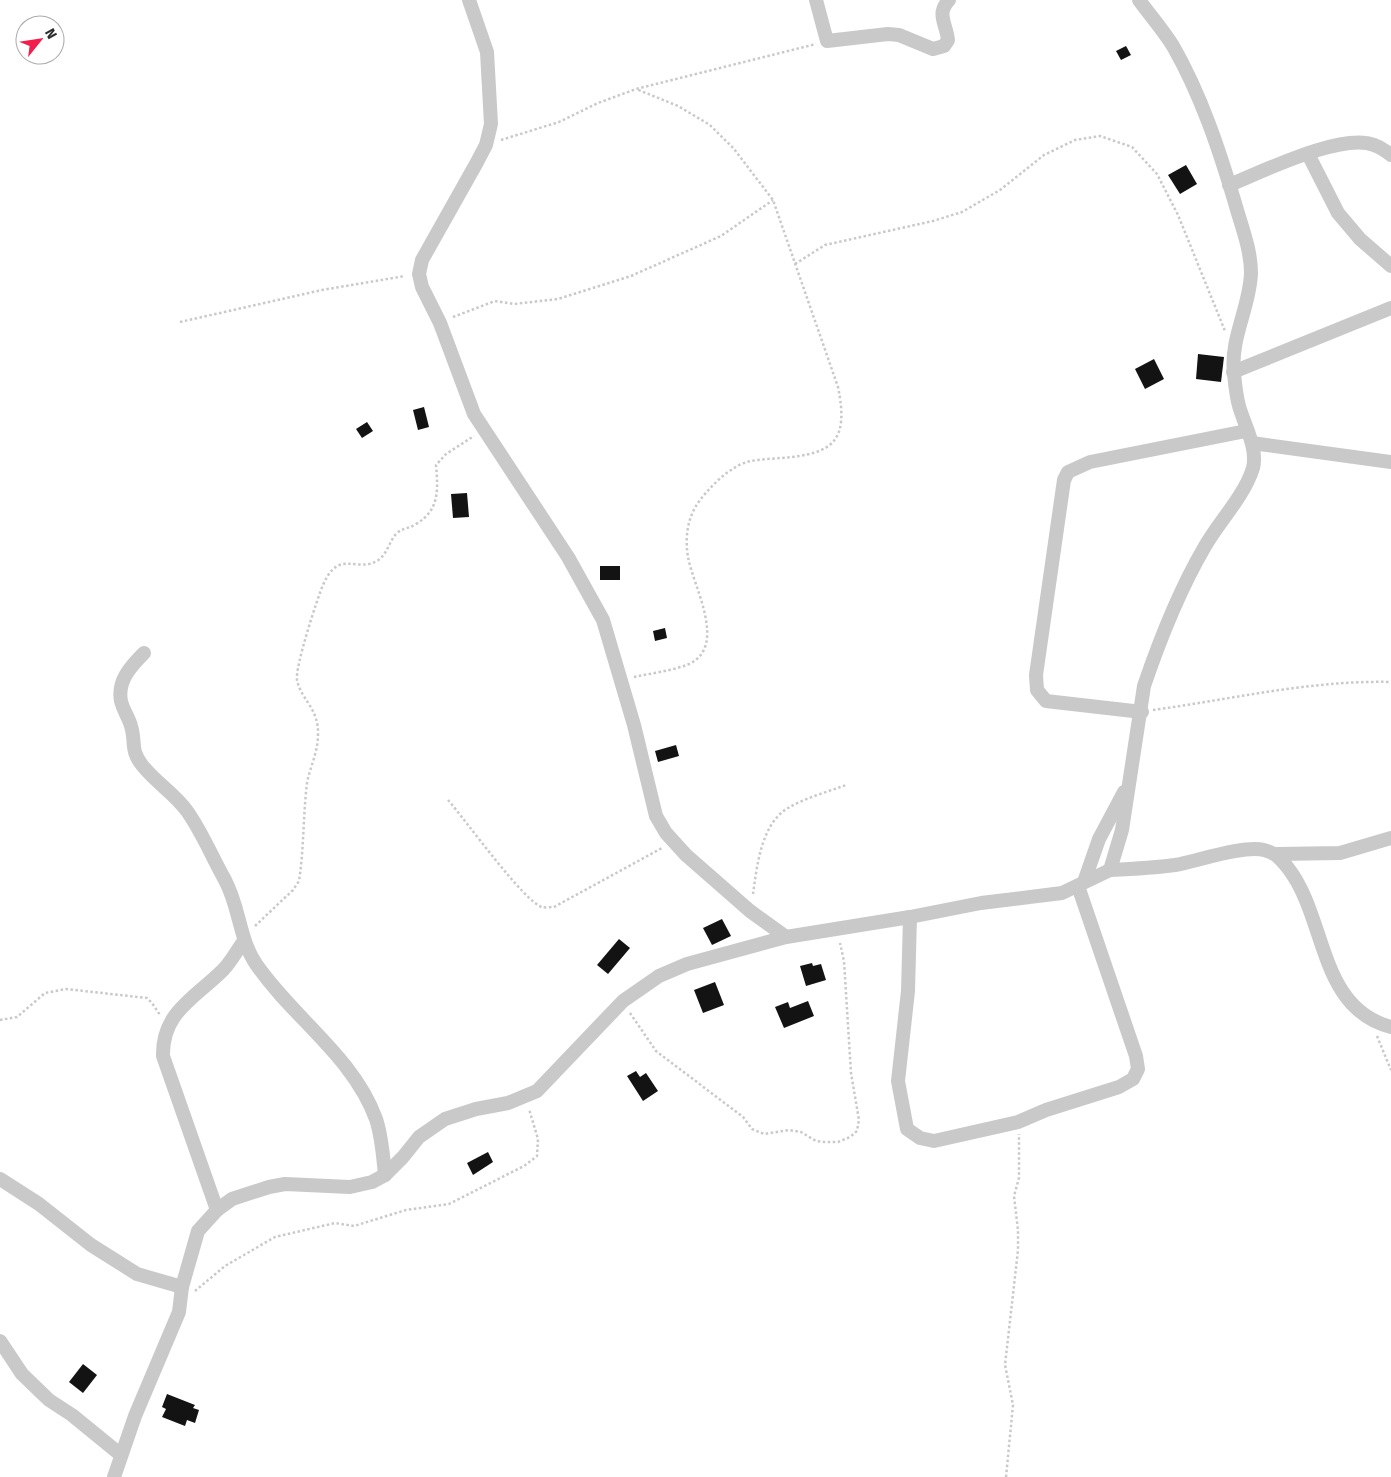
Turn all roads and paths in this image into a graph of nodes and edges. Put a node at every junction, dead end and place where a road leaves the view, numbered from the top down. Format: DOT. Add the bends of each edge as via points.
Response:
graph roads {
  1 [pos="469,0"];
  2 [pos="816,0"];
  3 [pos="950,0"];
  4 [pos="1140,0"];
  5 [pos="827,41"];
  6 [pos="636,89"];
  7 [pos="486,145"];
  8 [pos="1308,154"];
  9 [pos="1391,155"];
  10 [pos="1230,185"];
  11 [pos="773,200"];
  12 [pos="795,264"];
  13 [pos="1391,266"];
  14 [pos="419,274"];
  15 [pos="1391,308"];
  16 [pos="180,322"];
  17 [pos="440,323"];
  18 [pos="1233,348"];
  19 [pos="1234,372"];
  20 [pos="483,431"];
  21 [pos="1249,437"];
  22 [pos="1391,462"];
  23 [pos="144,652"];
  24 [pos="620,680"];
  25 [pos="1391,682"];
  26 [pos="1142,712"];
  27 [pos="1129,784"];
  28 [pos="846,785"];
  29 [pos="448,800"];
  30 [pos="1391,838"];
  31 [pos="675,843"];
  32 [pos="1276,854"];
  33 [pos="1110,870"];
  34 [pos="1081,884"];
  35 [pos="750,911"];
  36 [pos="910,917"];
  37 [pos="837,929"];
  38 [pos="786,936"];
  39 [pos="244,941"];
  40 [pos="623,1001"];
  41 [pos="0,1020"];
  42 [pos="1374,1022"];
  43 [pos="1391,1027"];
  44 [pos="166,1029"];
  45 [pos="1391,1070"];
  46 [pos="525,1097"];
  47 [pos="1018,1122"];
  48 [pos="385,1175"];
  49 [pos="0,1179"];
  50 [pos="217,1210"];
  51 [pos="188,1290"];
  52 [pos="0,1341"];
  53 [pos="121,1455"];
  54 [pos="114,1477"];
  55 [pos="1006,1477"];
  1 -- 7 [label="street" via="487,52 491,124"];
  2 -- 5 [label="street"];
  3 -- 5 [label="street" via="941,16 948,40 940,48 927,48 899,35 888,34"];
  4 -- 10 [label="street" via="1172,44 1194,85"];
  5 -- 6 [label="path"];
  6 -- 7 [label="path" via="559,122"];
  6 -- 11 [label="path" via="678,106 710,125 734,149"];
  7 -- 14 [label="street" via="422,260"];
  8 -- 9 [label="street" via="1344,142 1373,144"];
  8 -- 10 [label="street"];
  8 -- 13 [label="street" via="1338,213 1360,239"];
  10 -- 18 [label="street" via="1251,272"];
  11 -- 12 [label="path"];
  11 -- 17 [label="path" via="721,236 631,276 558,299 514,304 495,301"];
  12 -- 18 [label="path" via="825,245 962,212 1000,190 1044,155 1075,140 1100,136 1132,147 1157,174 1178,215"];
  12 -- 24 [label="path" via="838,387 843,411 840,433 822,451 804,457 747,462 712,488 696,506 687,529 688,557 707,623 708,642 702,654 690,663"];
  14 -- 16 [label="path" via="322,290"];
  14 -- 17 [label="street"];
  15 -- 19 [label="street"];
  17 -- 20 [label="street"];
  18 -- 19 [label="street"];
  19 -- 21 [label="street" via="1238,403"];
  20 -- 24 [label="street" via="586,587 603,620"];
  20 -- 39 [label="path" via="446,454 436,465 438,496 434,507 424,518 415,525 402,528 378,560 336,566 323,585 297,680 317,717 318,735 308,781 299,881 267,912"];
  21 -- 22 [label="street"];
  21 -- 26 [label="street" via="1254,466 1247,484 1204,547 1179,598 1147,679"];
  21 -- 26 [label="street" via="1090,462 1068,472 1064,480 1036,675 1037,690 1046,700"];
  23 -- 39 [label="street" via="125,675 121,689 134,753 176,798 201,834 237,908"];
  24 -- 31 [label="street" via="656,816"];
  25 -- 26 [label="path" via="1354,681 1294,687"];
  26 -- 27 [label="street"];
  27 -- 33 [label="street" via="1122,830"];
  27 -- 34 [label="street" via="1099,839"];
  28 -- 35 [label="path" via="779,815 766,834"];
  29 -- 31 [label="path" via="487,850 528,897 541,907 554,907"];
  30 -- 32 [label="street" via="1340,853"];
  31 -- 35 [label="street"];
  32 -- 33 [label="street" via="1263,849 1240,851 1175,865"];
  32 -- 42 [label="street" via="1291,872 1307,901 1335,979 1348,1000"];
  33 -- 34 [label="street"];
  34 -- 36 [label="street" via="1062,893 981,903"];
  34 -- 47 [label="street" via="1138,1069 1133,1079 1119,1087"];
  35 -- 38 [label="street"];
  36 -- 37 [label="street"];
  36 -- 47 [label="street" via="908,991 898,1081 907,1129 934,1142"];
  37 -- 38 [label="street"];
  37 -- 40 [label="path" via="844,961 851,1073 859,1120 857,1131 838,1142 816,1141 789,1130 764,1134 752,1129 743,1117 656,1051"];
  38 -- 40 [label="street" via="687,964 659,976"];
  39 -- 44 [label="street" via="225,968 176,1014"];
  39 -- 48 [label="street" via="271,985 350,1070 376,1118"];
  40 -- 46 [label="street" via="547,1082"];
  41 -- 44 [label="path" via="18,1016 45,993 66,989 147,998"];
  42 -- 43 [label="street"];
  42 -- 45 [label="path"];
  44 -- 50 [label="street" via="163,1056"];
  46 -- 48 [label="street" via="445,1119 418,1137 404,1157"];
  46 -- 51 [label="path" via="538,1139 537,1156 524,1166 449,1204 406,1210 354,1226 335,1223 276,1237"];
  47 -- 55 [label="path" via="1020,1163 1014,1196 1018,1250 1005,1365 1012,1387 1013,1421"];
  48 -- 50 [label="street" via="350,1187 285,1184 269,1187 232,1199"];
  49 -- 51 [label="street" via="137,1274"];
  50 -- 51 [label="street" via="198,1231"];
  51 -- 53 [label="street"];
  52 -- 53 [label="street" via="22,1374 48,1400"];
  53 -- 54 [label="street"];
}
